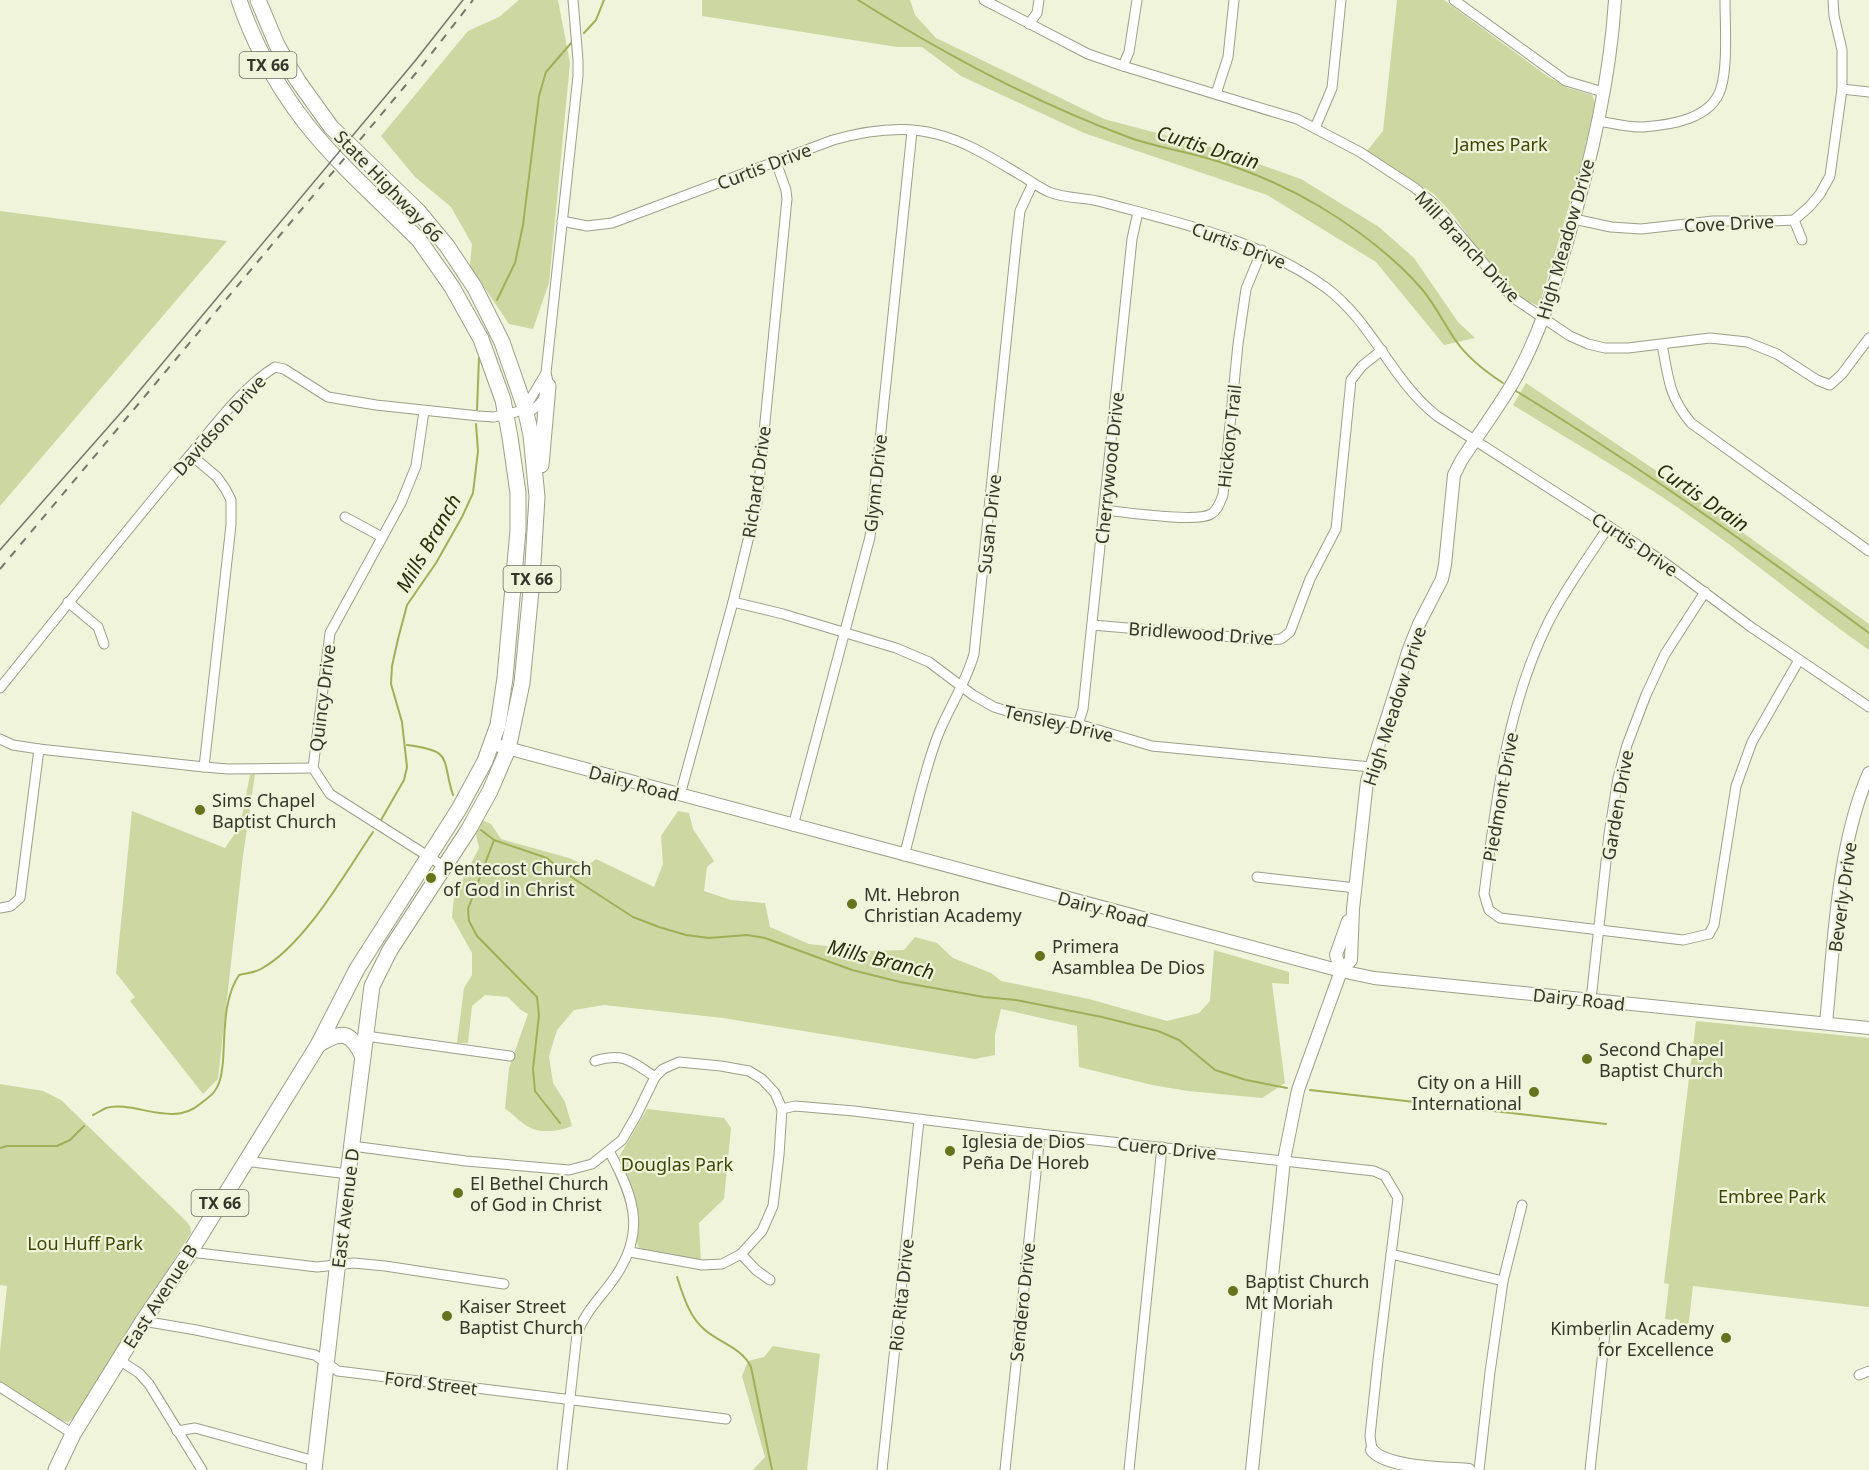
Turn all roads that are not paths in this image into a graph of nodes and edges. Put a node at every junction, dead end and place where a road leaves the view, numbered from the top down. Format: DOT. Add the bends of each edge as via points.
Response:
graph roads {
  1 [pos="239,0"];
  2 [pos="258,0"];
  3 [pos="573,0"];
  4 [pos="984,0"];
  5 [pos="1039,0"];
  6 [pos="1137,0"];
  7 [pos="1234,0"];
  8 [pos="1341,0"];
  9 [pos="1454,0"];
  10 [pos="1615,0"];
  11 [pos="1725,0"];
  12 [pos="1833,0"];
  13 [pos="1029,24"];
  14 [pos="1123,66"];
  15 [pos="1842,89"];
  16 [pos="1604,92"];
  17 [pos="1869,92"];
  18 [pos="1216,94"];
  19 [pos="1598,121"];
  20 [pos="1315,128"];
  21 [pos="912,131"];
  22 [pos="776,162"];
  23 [pos="1033,183"];
  24 [pos="1138,212"];
  25 [pos="1574,219"];
  26 [pos="1794,220"];
  27 [pos="562,221"];
  28 [pos="1802,240"];
  29 [pos="1262,250"];
  30 [pos="1543,318"];
  31 [pos="1869,338"];
  32 [pos="1662,345"];
  33 [pos="1382,350"];
  34 [pos="547,379"];
  35 [pos="525,408"];
  36 [pos="424,411"];
  37 [pos="506,415"];
  38 [pos="1474,440"];
  39 [pos="190,455"];
  40 [pos="1104,510"];
  41 [pos="345,517"];
  42 [pos="536,519"];
  43 [pos="1609,526"];
  44 [pos="382,537"];
  45 [pos="1869,552"];
  46 [pos="1705,592"];
  47 [pos="69,602"];
  48 [pos="733,602"];
  49 [pos="1092,625"];
  50 [pos="845,632"];
  51 [pos="104,644"];
  52 [pos="1799,660"];
  53 [pos="962,686"];
  54 [pos="0,688"];
  55 [pos="1869,707"];
  56 [pos="1078,724"];
  57 [pos="0,739"];
  58 [pos="492,744"];
  59 [pos="39,749"];
  60 [pos="508,749"];
  61 [pos="204,767"];
  62 [pos="1371,767"];
  63 [pos="313,768"];
  64 [pos="1869,773"];
  65 [pos="680,795"];
  66 [pos="793,826"];
  67 [pos="904,856"];
  68 [pos="429,857"];
  69 [pos="445,867"];
  70 [pos="1257,877"];
  71 [pos="1356,888"];
  72 [pos="0,908"];
  73 [pos="1599,930"];
  74 [pos="377,938"];
  75 [pos="390,950"];
  76 [pos="1341,971"];
  77 [pos="1591,1000"];
  78 [pos="1826,1023"];
  79 [pos="1869,1028"];
  80 [pos="366,1036"];
  81 [pos="318,1045"];
  82 [pos="510,1056"];
  83 [pos="363,1058"];
  84 [pos="595,1061"];
  85 [pos="655,1077"];
  86 [pos="782,1108"];
  87 [pos="919,1120"];
  88 [pos="1040,1134"];
  89 [pos="352,1146"];
  90 [pos="1162,1148"];
  91 [pos="609,1151"];
  92 [pos="1284,1160"];
  93 [pos="245,1161"];
  94 [pos="348,1174"];
  95 [pos="1522,1205"];
  96 [pos="190,1252"];
  97 [pos="630,1252"];
  98 [pos="741,1254"];
  99 [pos="1391,1254"];
  100 [pos="338,1264"];
  101 [pos="770,1280"];
  102 [pos="1503,1281"];
  103 [pos="504,1284"];
  104 [pos="143,1321"];
  105 [pos="1605,1333"];
  106 [pos="119,1360"];
  107 [pos="326,1364"];
  108 [pos="0,1387"];
  109 [pos="570,1401"];
  110 [pos="726,1419"];
  111 [pos="177,1431"];
  112 [pos="73,1434"];
  113 [pos="1372,1450"];
  114 [pos="314,1466"];
  115 [pos="56,1468"];
  116 [pos="202,1470"];
  117 [pos="562,1470"];
  118 [pos="882,1470"];
  119 [pos="1005,1470"];
  120 [pos="1129,1470"];
  121 [pos="1252,1470"];
  122 [pos="1469,1470"];
  123 [pos="1479,1470"];
  124 [pos="1590,1470"];
  1 -- 37 [label="main road, State Highway 66 / TX 66" via="282,90 307,125 419,240 452,287 481,339"];
  2 -- 35 [label="main road, State Highway 66 / TX 66" via="292,72 331,127 418,211 470,279 502,342"];
  3 -- 27 [label="street, Davidson Drive" via="578,76"];
  4 -- 13 [label="street, Mill Branch Drive"];
  5 -- 13 [label="street" via="1037,13"];
  6 -- 14 [label="street"];
  7 -- 18 [label="street" via="1228,57"];
  8 -- 20 [label="street" via="1332,88"];
  9 -- 16 [label="street" via="1566,81"];
  10 -- 16 [label="street, High Meadow Drive"];
  11 -- 19 [label="street" via="1721,88 1705,110 1694,117 1642,127"];
  12 -- 15 [label="street, Cove Drive" via="1842,50"];
  13 -- 14 [label="street, Mill Branch Drive" via="1088,54"];
  14 -- 18 [label="street, Mill Branch Drive"];
  15 -- 17 [label="street"];
  15 -- 26 [label="street, Cove Drive" via="1830,176 1820,194"];
  16 -- 19 [label="street, High Meadow Drive"];
  18 -- 20 [label="street, Mill Branch Drive"];
  19 -- 25 [label="street, High Meadow Drive"];
  20 -- 30 [label="street, Mill Branch Drive" via="1415,188 1467,240 1512,297"];
  21 -- 22 [label="street, Curtis Drive" via="861,132"];
  21 -- 23 [label="street, Curtis Drive" via="935,133 961,143"];
  21 -- 50 [label="street, Glynn Drive" via="870,537"];
  22 -- 27 [label="street, Curtis Drive" via="612,223 587,226"];
  22 -- 48 [label="street, Richard Drive" via="786,190 784,234 757,503"];
  23 -- 24 [label="street, Curtis Drive" via="1062,196"];
  23 -- 53 [label="street, Susan Drive" via="1020,211 979,618 974,654"];
  24 -- 29 [label="street, Curtis Drive"];
  24 -- 40 [label="street, Cherrywood Drive"];
  25 -- 26 [label="street, Cove Drive" via="1641,229 1713,220"];
  25 -- 30 [label="street, High Meadow Drive"];
  26 -- 28 [label="street"];
  27 -- 34 [label="street, Davidson Drive"];
  29 -- 33 [label="street, Curtis Drive" via="1294,266 1347,304"];
  29 -- 40 [label="street, Hickory Trail" via="1246,289 1223,495 1218,507 1211,514 1196,518"];
  30 -- 32 [label="street, Mill Branch Drive" via="1570,336 1605,348"];
  30 -- 38 [label="street, High Meadow Drive" via="1515,379"];
  31 -- 32 [label="street, Mill Branch Drive" via="1830,385 1777,354 1747,342 1710,338"];
  32 -- 45 [label="street" via="1672,394 1690,423"];
  33 -- 38 [label="street, Curtis Drive" via="1423,405"];
  33 -- 49 [label="street, Bridlewood Drive" via="1351,380 1336,529 1310,579 1290,632 1281,639 1269,640"];
  34 -- 35 [label="street, Davidson Drive" via="545,398 532,410"];
  34 -- 42 [label="main road"];
  35 -- 37 [label="street, Davidson Drive"];
  35 -- 42 [label="main road, State Highway 66 / TX 66" via="535,464"];
  36 -- 37 [label="street, Davidson Drive"];
  36 -- 39 [label="street, Davidson Drive" via="328,397 275,367 257,379"];
  36 -- 44 [label="street, Quincy Drive" via="416,466"];
  37 -- 58 [label="main road, State Highway 66 / TX 66" via="518,493 518,530 502,702"];
  38 -- 43 [label="street, Curtis Drive"];
  38 -- 62 [label="street, High Meadow Drive" via="1455,476 1442,579 1408,649"];
  39 -- 47 [label="street, Davidson Drive"];
  39 -- 61 [label="street" via="217,477 231,500"];
  40 -- 49 [label="street, Cherrywood Drive"];
  41 -- 44 [label="street"];
  42 -- 60 [label="main road, State Highway 66 / TX 66" via="522,683"];
  43 -- 46 [label="street, Curtis Drive"];
  43 -- 73 [label="street, Piedmont Drive" via="1548,624 1523,684 1498,781 1484,894 1489,910 1500,918"];
  44 -- 63 [label="street, Quincy Drive" via="330,633"];
  46 -- 52 [label="street, Curtis Drive"];
  46 -- 73 [label="street, Garden Drive" via="1665,654 1627,744 1609,834"];
  47 -- 51 [label="street" via="98,627"];
  47 -- 54 [label="street, Davidson Drive"];
  48 -- 50 [label="street, Tensley Drive"];
  48 -- 65 [label="street, Richard Drive"];
  49 -- 56 [label="street, Cherrywood Drive"];
  50 -- 53 [label="street, Tensley Drive" via="929,662"];
  50 -- 66 [label="street, Glynn Drive"];
  52 -- 55 [label="street, Curtis Drive"];
  52 -- 73 [label="street" via="1752,742 1736,786 1714,925 1709,934 1683,940"];
  53 -- 56 [label="street, Tensley Drive" via="994,707"];
  53 -- 67 [label="street, Susan Drive" via="931,755"];
  56 -- 62 [label="street, Tensley Drive" via="1152,746"];
  57 -- 59 [label="street"];
  58 -- 60 [label="street, Dairy Road"];
  58 -- 68 [label="main road, State Highway 66 / TX 66"];
  59 -- 61 [label="street"];
  59 -- 72 [label="street" via="20,898 11,906"];
  60 -- 65 [label="street, Dairy Road"];
  60 -- 69 [label="main road, State Highway 66 / TX 66" via="490,791"];
  61 -- 63 [label="street"];
  62 -- 71 [label="street, High Meadow Drive"];
  63 -- 68 [label="street, Quincy Drive" via="330,794"];
  64 -- 78 [label="street, Beverly Drive" via="1853,819 1843,869"];
  65 -- 66 [label="street, Dairy Road"];
  66 -- 67 [label="street, Dairy Road"];
  67 -- 76 [label="street, Dairy Road"];
  68 -- 69 [label="street, Quincy Drive"];
  68 -- 74 [label="main road, State Highway 66 / TX 66"];
  69 -- 75 [label="main road, State Highway 66 / TX 66"];
  70 -- 71 [label="street"];
  71 -- 76 [label="street, High Meadow Drive" via="1351,960"];
  73 -- 77 [label="street, Garden Drive"];
  74 -- 81 [label="main road, East Avenue B / TX 66"];
  75 -- 80 [label="main road, East Avenue D / TX 66" via="372,986"];
  76 -- 77 [label="street, Dairy Road" via="1374,978"];
  76 -- 92 [label="street, High Meadow Drive" via="1298,1090"];
  77 -- 78 [label="street, Dairy Road"];
  78 -- 79 [label="street, Dairy Road"];
  80 -- 82 [label="street"];
  80 -- 83 [label="main road, East Avenue D / TX 66"];
  81 -- 83 [label="main road" via="332,1035 346,1035 354,1040"];
  81 -- 93 [label="main road, East Avenue B / TX 66"];
  83 -- 89 [label="main road, East Avenue D / TX 66"];
  84 -- 85 [label="street" via="627,1057"];
  85 -- 86 [label="street" via="679,1062 749,1071 775,1093"];
  85 -- 91 [label="street" via="622,1140"];
  86 -- 87 [label="street, Cuero Drive" via="795,1106"];
  86 -- 98 [label="street" via="773,1206 762,1231"];
  87 -- 88 [label="street, Cuero Drive"];
  87 -- 118 [label="street, Rio Rita Drive"];
  88 -- 90 [label="street, Cuero Drive"];
  88 -- 119 [label="street, Sendero Drive"];
  89 -- 91 [label="street" via="569,1170 592,1164"];
  89 -- 94 [label="main road, East Avenue D / TX 66"];
  90 -- 92 [label="street, Cuero Drive"];
  90 -- 120 [label="street"];
  91 -- 97 [label="street" via="633,1205"];
  92 -- 99 [label="street, Cuero Drive" via="1374,1171 1385,1176 1398,1198"];
  92 -- 121 [label="street, High Meadow Drive"];
  93 -- 94 [label="street"];
  93 -- 96 [label="main road, East Avenue B / TX 66"];
  94 -- 100 [label="main road, East Avenue D / TX 66"];
  95 -- 102 [label="street"];
  96 -- 100 [label="street" via="317,1266"];
  96 -- 104 [label="main road, East Avenue B / TX 66"];
  97 -- 98 [label="street" via="702,1265 722,1264"];
  97 -- 109 [label="street" via="622,1269 582,1320"];
  98 -- 101 [label="street"];
  99 -- 102 [label="street"];
  99 -- 113 [label="street" via="1370,1436"];
  100 -- 103 [label="street" via="385,1266"];
  100 -- 107 [label="main road, East Avenue D / TX 66"];
  102 -- 123 [label="street"];
  104 -- 106 [label="main road, East Avenue B / TX 66"];
  104 -- 107 [label="street, Ford Street" via="315,1354"];
  105 -- 124 [label="street"];
  106 -- 111 [label="street" via="149,1383"];
  106 -- 112 [label="main road, East Avenue B / TX 66"];
  107 -- 109 [label="street, Ford Street" via="338,1371"];
  107 -- 114 [label="main road, East Avenue D / TX 66"];
  108 -- 112 [label="street"];
  109 -- 110 [label="street, Ford Street"];
  109 -- 117 [label="street"];
  111 -- 114 [label="street" via="195,1428"];
  111 -- 116 [label="street"];
  112 -- 115 [label="main road, East Avenue B / TX 66"];
  113 -- 122 [label="street" via="1383,1458 1410,1464"];
}
